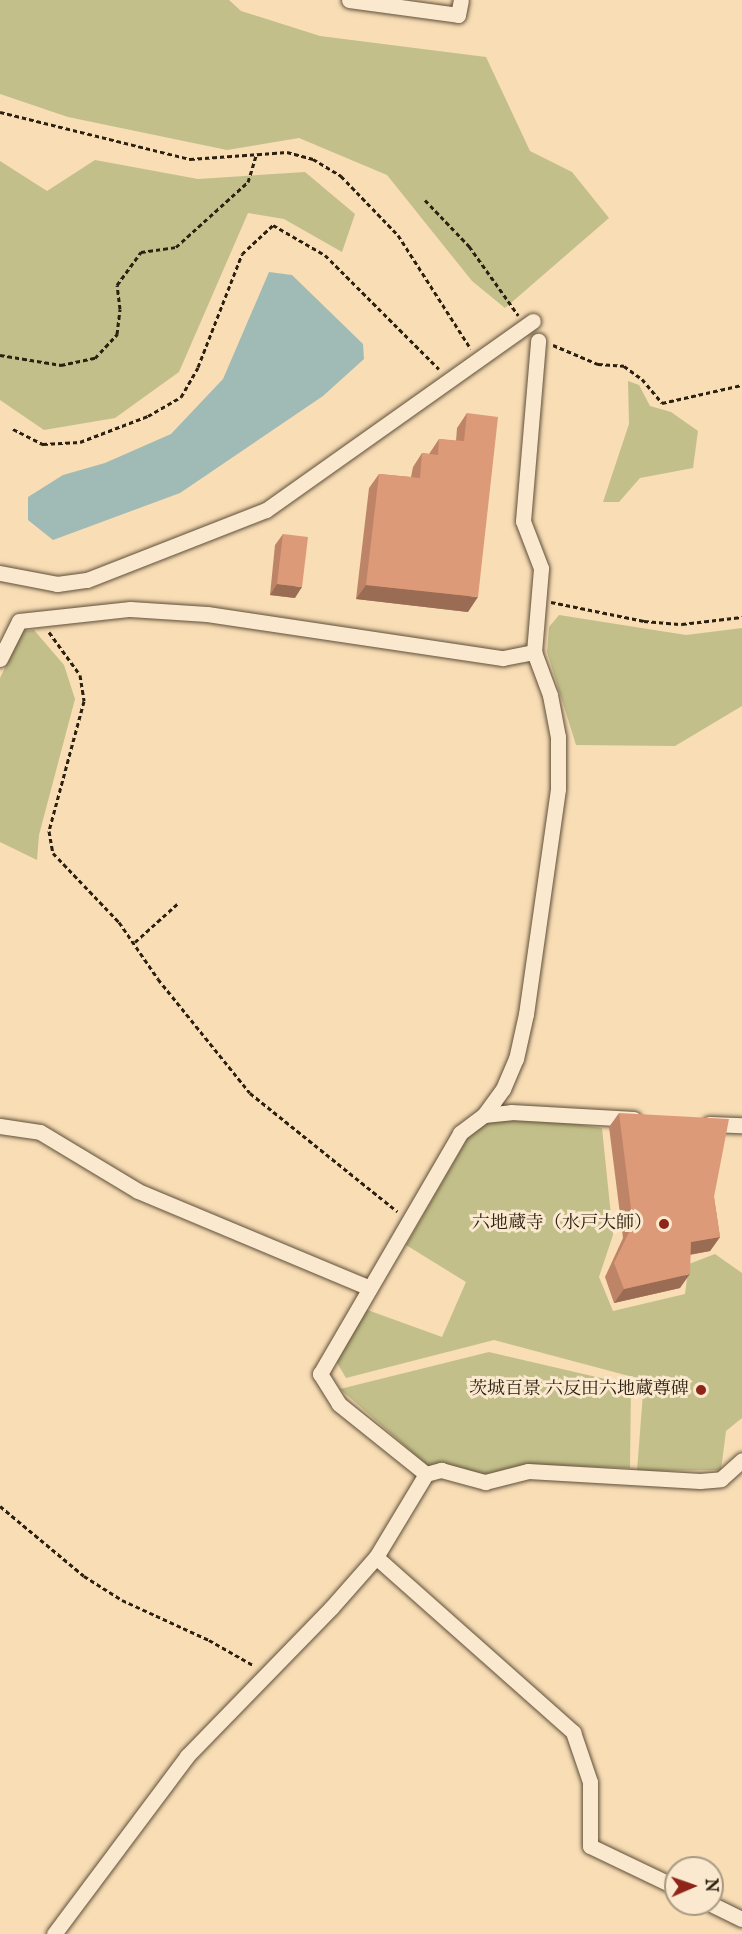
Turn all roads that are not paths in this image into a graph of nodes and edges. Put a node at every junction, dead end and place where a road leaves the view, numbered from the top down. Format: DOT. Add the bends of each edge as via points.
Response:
graph roads {
  1 [pos="349,0"];
  2 [pos="461,0"];
  3 [pos="378,2"];
  4 [pos="529,323"];
  5 [pos="538,341"];
  6 [pos="0,573"];
  7 [pos="534,652"];
  8 [pos="0,659"];
  9 [pos="484,1114"];
  10 [pos="649,1120"];
  11 [pos="695,1123"];
  12 [pos="742,1125"];
  13 [pos="0,1126"];
  14 [pos="368,1287"];
  15 [pos="742,1460"];
  16 [pos="426,1474"];
  17 [pos="376,1557"];
  18 [pos="664,1881"];
  19 [pos="724,1910"];
  20 [pos="742,1919"];
  21 [pos="54,1934"];
  1 -- 3 [label="street"];
  2 -- 3 [label="street" via="458,15"];
  4 -- 6 [label="street" via="266,510 87,580 49,584"];
  5 -- 7 [label="street" via="524,521 541,568"];
  7 -- 8 [label="street" via="524,657 503,658 165,609 15,624"];
  7 -- 9 [label="street" via="550,695 558,737 558,789 516,1059 503,1089"];
  9 -- 10 [label="street"];
  9 -- 14 [label="street" via="460,1133"];
  11 -- 12 [label="street"];
  13 -- 14 [label="street" via="40,1132 138,1191"];
  14 -- 16 [label="street" via="320,1374 339,1404"];
  15 -- 16 [label="street" via="721,1479 700,1481 528,1471 485,1482 441,1470"];
  16 -- 17 [label="street"];
  17 -- 18 [label="street" via="573,1732 590,1782 590,1846"];
  17 -- 21 [label="street" via="187,1756"];
  19 -- 20 [label="street"];
}
